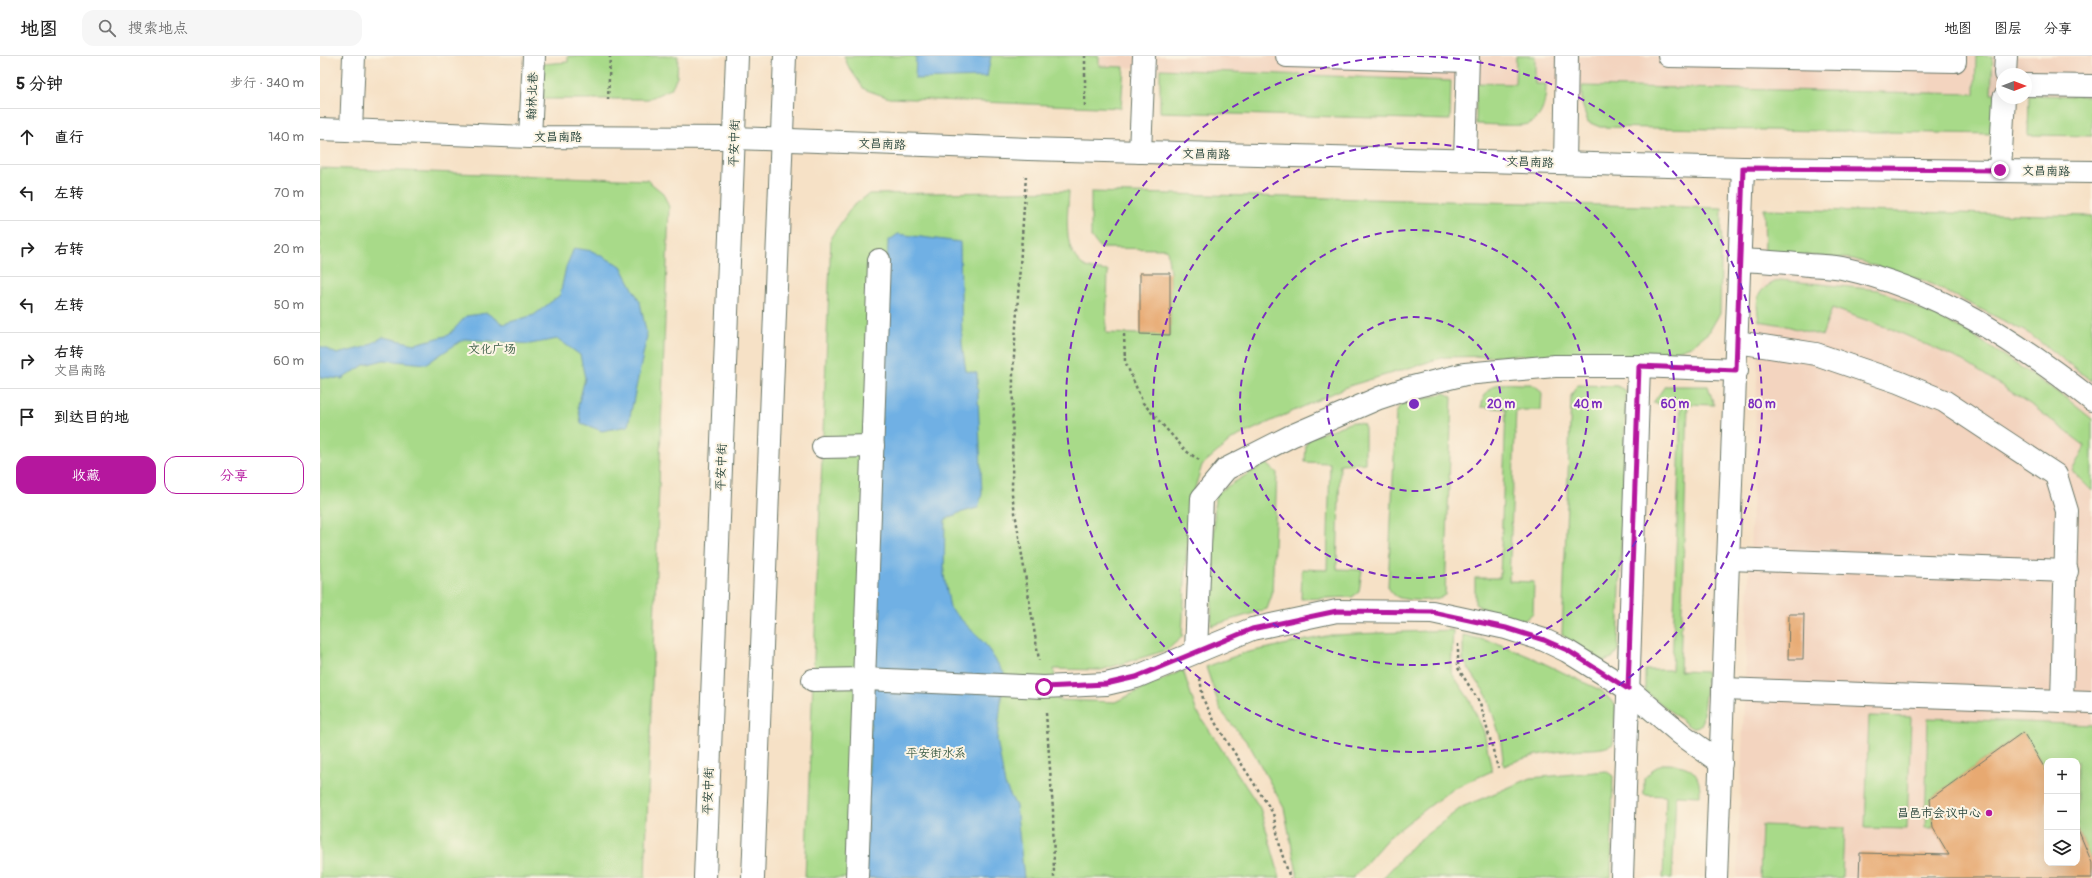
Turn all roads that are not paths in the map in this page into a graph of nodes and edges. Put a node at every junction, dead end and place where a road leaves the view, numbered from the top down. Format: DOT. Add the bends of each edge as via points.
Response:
graph roads {
  1 [pos="354,56"];
  2 [pos="534,56"];
  3 [pos="737,56"];
  4 [pos="784,56"];
  5 [pos="1144,56"];
  6 [pos="1287,56"];
  7 [pos="1567,56"];
  8 [pos="1669,56"];
  9 [pos="1718,56"];
  10 [pos="1955,56"];
  11 [pos="2006,56"];
  12 [pos="1468,58"];
  13 [pos="2005,68"];
  14 [pos="2032,85"];
  15 [pos="2092,86"];
  16 [pos="2004,104"];
  17 [pos="320,129"];
  18 [pos="351,130"];
  19 [pos="530,137"];
  20 [pos="734,138"];
  21 [pos="781,140"];
  22 [pos="1140,152"];
  23 [pos="1465,160"];
  24 [pos="1565,163"];
  25 [pos="1743,168"];
  26 [pos="2000,170"];
  27 [pos="2092,172"];
  28 [pos="878,260"];
  29 [pos="1739,260"];
  30 [pos="1736,342"];
  31 [pos="1639,366"];
  32 [pos="1736,370"];
  33 [pos="2092,400"];
  34 [pos="873,446"];
  35 [pos="823,447"];
  36 [pos="1728,559"];
  37 [pos="2067,571"];
  38 [pos="1196,652"];
  39 [pos="865,679"];
  40 [pos="813,680"];
  41 [pos="1628,689"];
  42 [pos="1723,689"];
  43 [pos="2062,701"];
  44 [pos="2092,702"];
  45 [pos="1721,763"];
  46 [pos="705,878"];
  47 [pos="753,878"];
  48 [pos="857,878"];
  49 [pos="1622,878"];
  50 [pos="1716,878"];
  1 -- 18 [label="street"];
  2 -- 19 [label="street, 翰林北巷"];
  3 -- 20 [label="street, 平安中街"];
  4 -- 21 [label="street"];
  5 -- 22 [label="street"];
  6 -- 12 [label="street"];
  7 -- 24 [label="street"];
  8 -- 9 [label="street"];
  9 -- 10 [label="street" via="1955,61"];
  11 -- 13 [label="street"];
  12 -- 23 [label="street"];
  14 -- 15 [label="street"];
  16 -- 26 [label="street"];
  17 -- 18 [label="street, 文昌南路"];
  18 -- 19 [label="street, 文昌南路"];
  19 -- 20 [label="street, 文昌南路"];
  20 -- 21 [label="street, 文昌南路"];
  20 -- 46 [label="street, 平安中街"];
  21 -- 22 [label="street, 文昌南路"];
  21 -- 47 [label="street"];
  22 -- 23 [label="street, 文昌南路"];
  23 -- 24 [label="street, 文昌南路"];
  24 -- 25 [label="street, 文昌南路"];
  25 -- 26 [label="street, 文昌南路"];
  25 -- 29 [label="street"];
  26 -- 27 [label="street, 文昌南路"];
  28 -- 34 [label="street"];
  29 -- 30 [label="street"];
  29 -- 33 [label="street" via="1840,268 1887,280 1938,299 2000,334"];
  30 -- 32 [label="street"];
  30 -- 37 [label="street" via="1816,354 1944,401 2056,475 2067,511"];
  31 -- 32 [label="street"];
  31 -- 38 [label="street" via="1555,366 1465,374 1379,398 1291,436 1226,469 1202,498"];
  31 -- 41 [label="street"];
  32 -- 36 [label="street"];
  34 -- 35 [label="street"];
  34 -- 39 [label="street"];
  36 -- 37 [label="street"];
  36 -- 42 [label="street"];
  37 -- 43 [label="street"];
  38 -- 39 [label="street" via="1136,677 1106,684 1044,687"];
  38 -- 41 [label="street" via="1252,629 1337,611 1432,612 1506,628 1544,640 1567,650"];
  39 -- 40 [label="street"];
  39 -- 48 [label="street"];
  41 -- 45 [label="street" via="1681,734"];
  41 -- 49 [label="street"];
  42 -- 43 [label="street"];
  42 -- 45 [label="street"];
  43 -- 44 [label="street"];
  45 -- 50 [label="street"];
}
